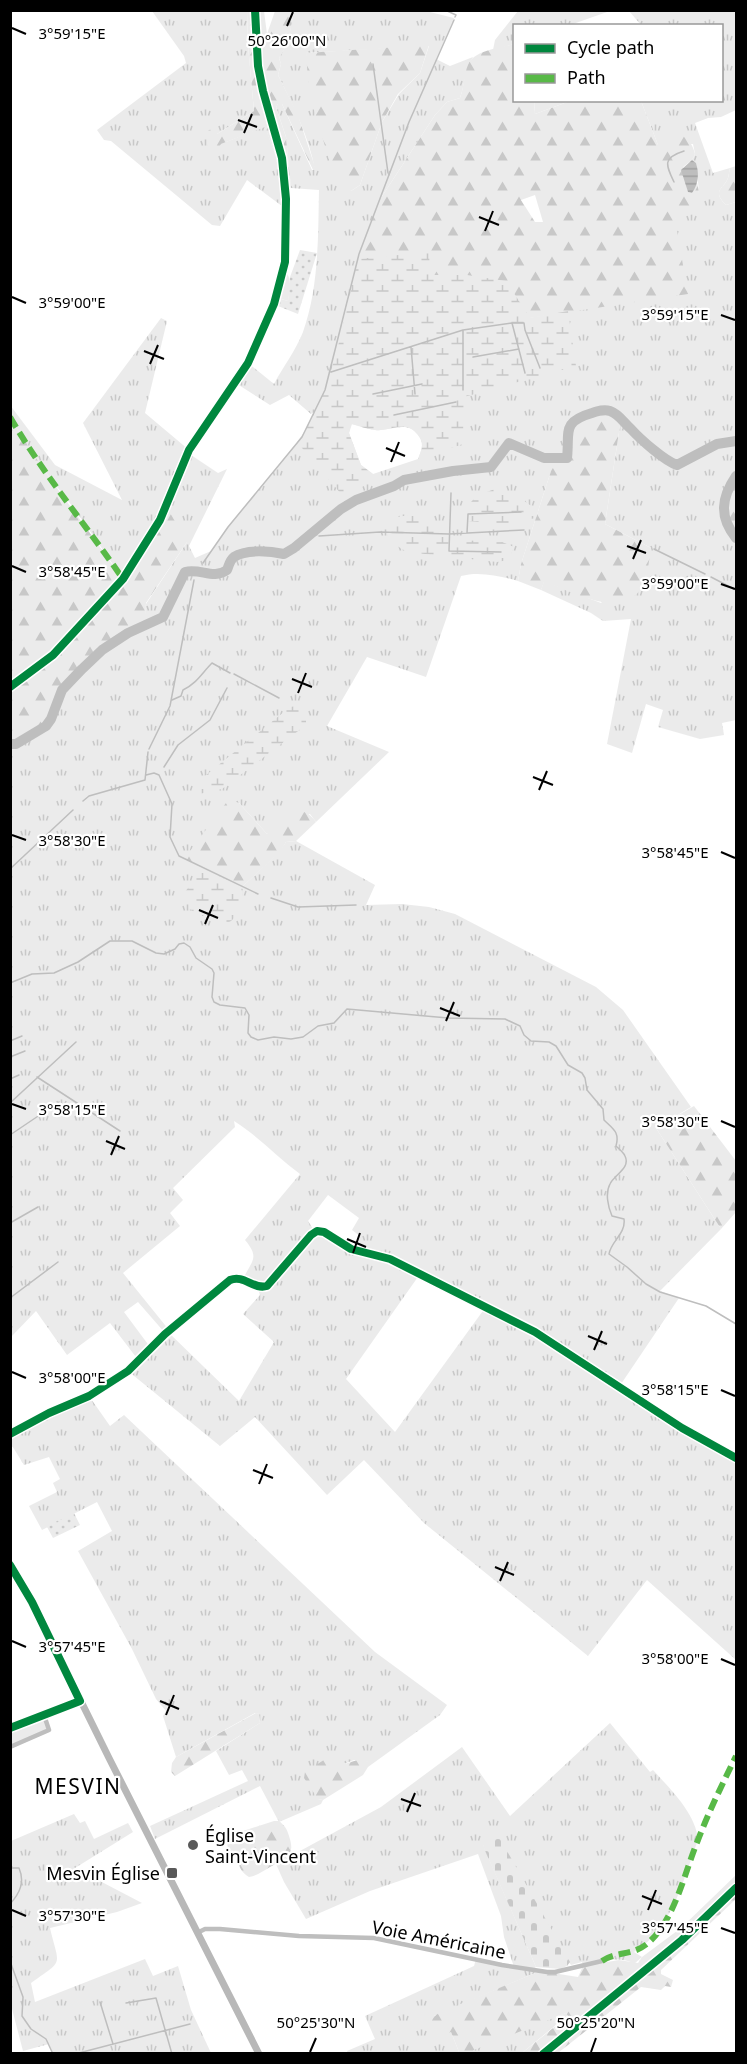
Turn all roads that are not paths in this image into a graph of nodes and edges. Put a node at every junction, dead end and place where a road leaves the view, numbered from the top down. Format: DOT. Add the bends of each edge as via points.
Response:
graph roads {
  1 [pos="255,10"];
  2 [pos="123,579"];
  3 [pos="10,1434"];
  4 [pos="736,1458"];
  5 [pos="10,1565"];
  6 [pos="80,1701"];
  7 [pos="44,1715"];
  8 [pos="10,1728"];
  9 [pos="10,1747"];
  10 [pos="197,1933"];
  11 [pos="602,1962"];
  12 [pos="259,2054"];
  1 -- 2 [label="street" via="258,66 285,187 286,236 281,283 248,363 189,450 160,520"];
  3 -- 4 [label="street" via="122,1376 230,1280 238,1278 261,1288 267,1286 311,1234 318,1231 351,1249 390,1259 535,1332 682,1428"];
  5 -- 6 [label="street"];
  6 -- 7 [label="street"];
  6 -- 10 [label="street"];
  7 -- 8 [label="street"];
  7 -- 9 [label="street" via="50,1730"];
  10 -- 11 [label="street, Voie Américaine" via="220,1929 374,1938 547,1972"];
  10 -- 12 [label="street"];
}
